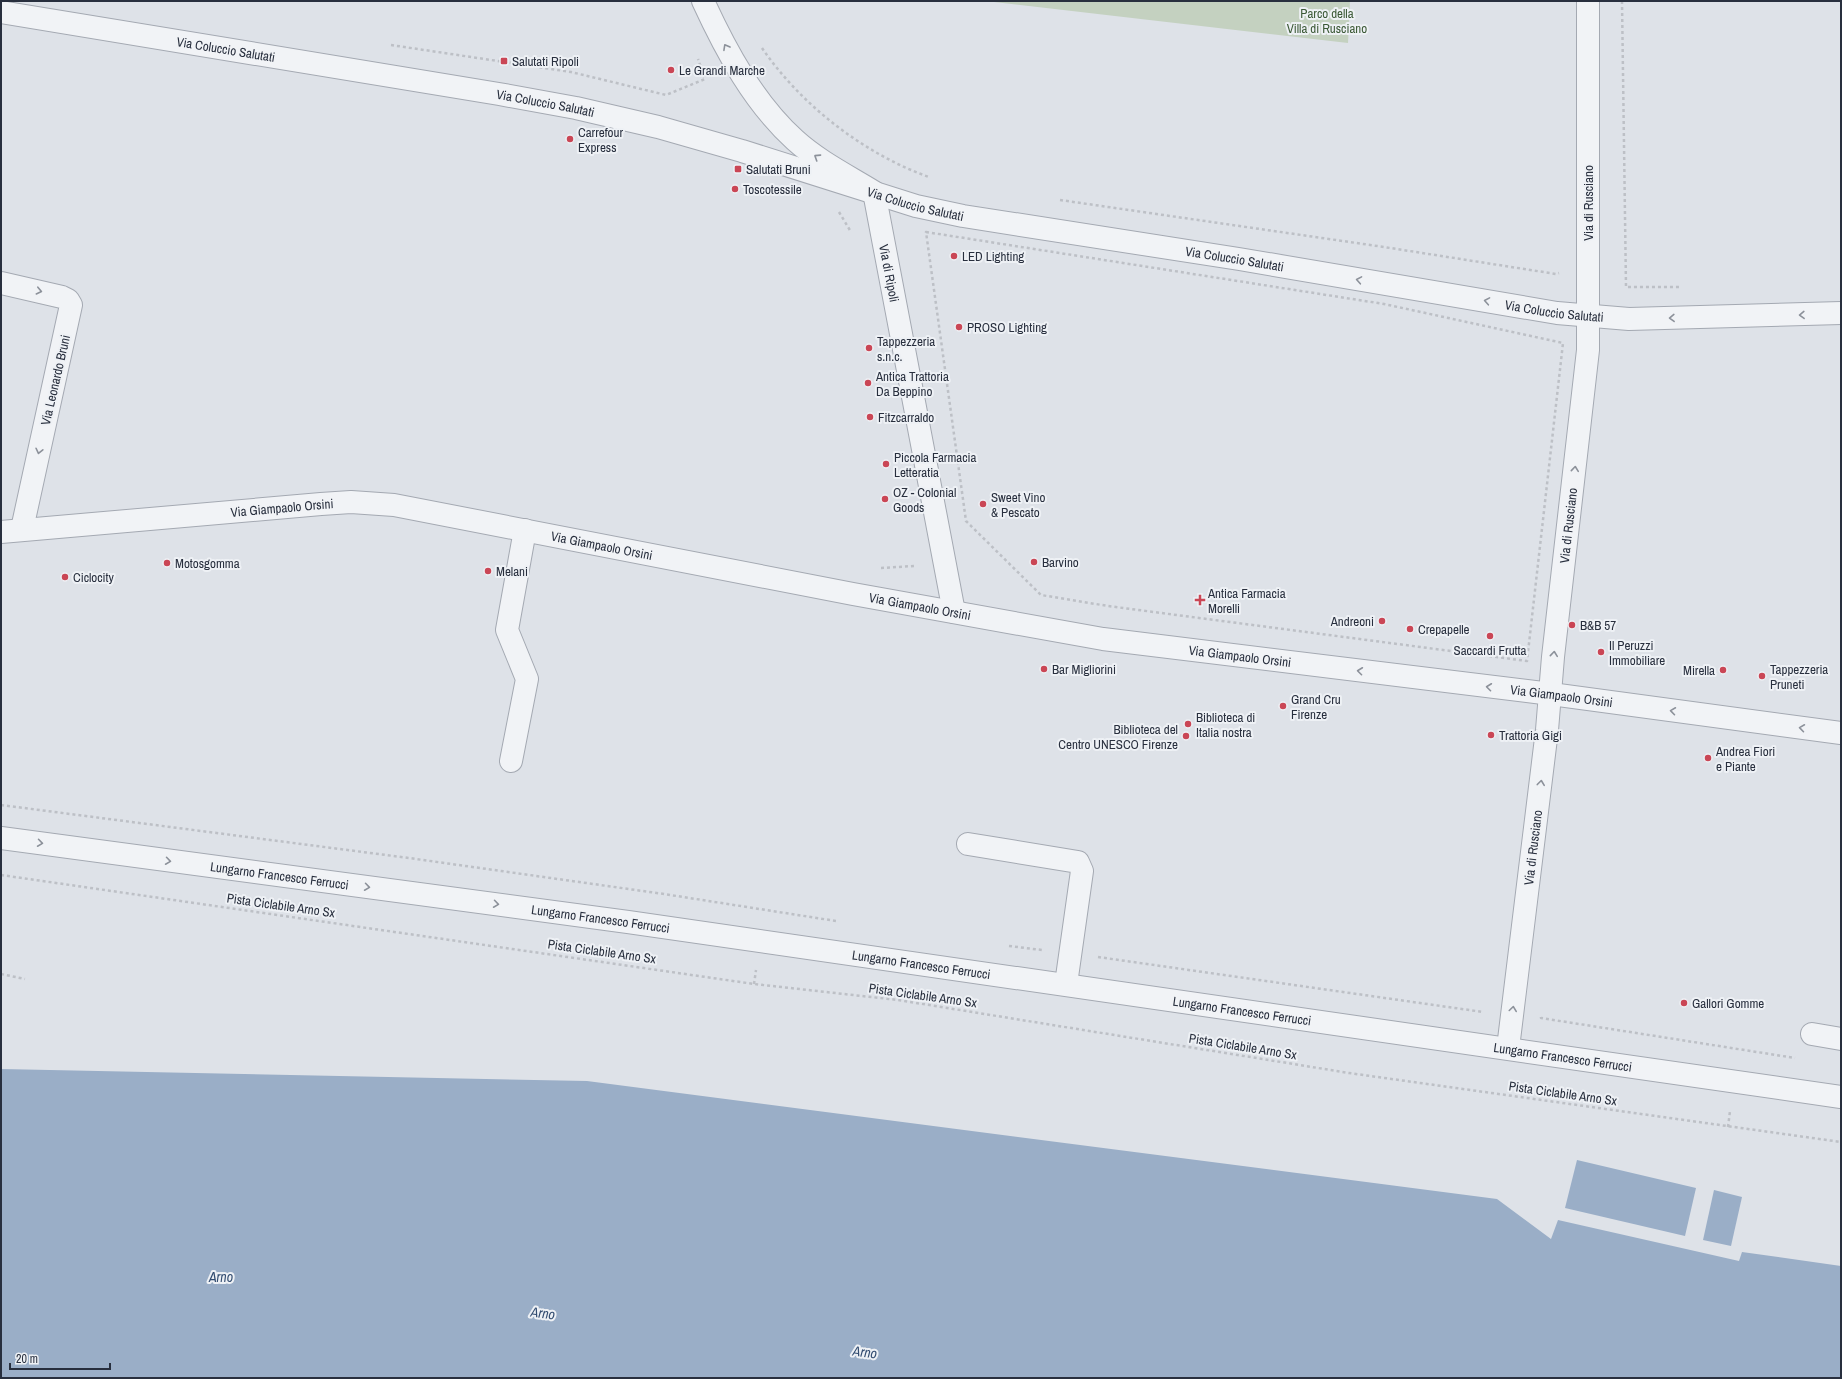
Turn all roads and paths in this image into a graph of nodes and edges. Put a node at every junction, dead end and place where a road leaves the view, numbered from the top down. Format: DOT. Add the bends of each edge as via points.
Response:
graph roads {
  1 [pos="703,1"];
  2 [pos="1588,1"];
  3 [pos="1622,1"];
  4 [pos="1,12"];
  5 [pos="390,45"];
  6 [pos="760,45"];
  7 [pos="705,79"];
  8 [pos="933,179"];
  9 [pos="874,192"];
  10 [pos="1058,200"];
  11 [pos="926,232"];
  12 [pos="1561,271"];
  13 [pos="1,283"];
  14 [pos="1682,287"];
  15 [pos="1841,313"];
  16 [pos="1589,316"];
  17 [pos="525,530"];
  18 [pos="11,531"];
  19 [pos="954,612"];
  20 [pos="1527,661"];
  21 [pos="1550,694"];
  22 [pos="1841,733"];
  23 [pos="511,761"];
  24 [pos="1,805"];
  25 [pos="1,838"];
  26 [pos="968,844"];
  27 [pos="1,876"];
  28 [pos="844,922"];
  29 [pos="1008,946"];
  30 [pos="1070,953"];
  31 [pos="1,974"];
  32 [pos="25,979"];
  33 [pos="1066,984"];
  34 [pos="1483,1013"];
  35 [pos="1541,1018"];
  36 [pos="1812,1034"];
  37 [pos="1841,1039"];
  38 [pos="1508,1048"];
  39 [pos="1802,1059"];
  40 [pos="1841,1097"];
  41 [pos="1841,1142"];
  9 -- 1 [label="street, one-way" via="813,154 781,126 727,50"];
  2 -- 16 [label="street, Via di Rusciano"];
  3 -- 14 [label="path" via="1626,287"];
  4 -- 9 [label="street, Via Coluccio Salutati" via="576,108 704,140"];
  5 -- 7 [label="path" via="571,72 666,95"];
  6 -- 8 [label="path" via="801,94 844,133 903,166"];
  16 -- 9 [label="street, Via Coluccio Salutati, one-way" via="1556,313 1239,259 963,216 916,206"];
  9 -- 19 [label="street, Via di Ripoli"];
  10 -- 12 [label="path" via="1369,244 1556,274"];
  11 -- 20 [label="path" via="966,521 1041,595"];
  13 -- 18 [label="street, Via Leonardo Bruni, one-way" via="62,297 71,305"];
  15 -- 16 [label="street, Via Coluccio Salutati, one-way" via="1629,319"];
  21 -- 16 [label="street, Via di Rusciano, one-way" via="1588,350"];
  17 -- 18 [label="street, Via Giampaolo Orsini" via="394,505 351,502"];
  17 -- 19 [label="street, Via Giampaolo Orsini"];
  17 -- 23 [label="street" via="507,630 527,679"];
  21 -- 19 [label="street, Via Giampaolo Orsini, one-way" via="1103,639"];
  22 -- 21 [label="street, Via Giampaolo Orsini, one-way"];
  38 -- 21 [label="street, Via di Rusciano, one-way"];
  24 -- 28 [label="path" via="416,859"];
  25 -- 33 [label="street, Lungarno Francesco Ferrucci, one-way" via="621,920"];
  26 -- 30 [label="street" via="1078,862 1082,871"];
  27 -- 41 [label="path, Pista Ciclabile Arno Sx" via="754,984 898,1000 1349,1073"];
  29 -- 30 [label="path"];
  30 -- 33 [label="street"];
  30 -- 34 [label="path"];
  31 -- 32 [label="path"];
  33 -- 38 [label="street, Lungarno Francesco Ferrucci"];
  35 -- 39 [label="path"];
  36 -- 37 [label="street"];
  38 -- 40 [label="street, Lungarno Francesco Ferrucci"];
}
